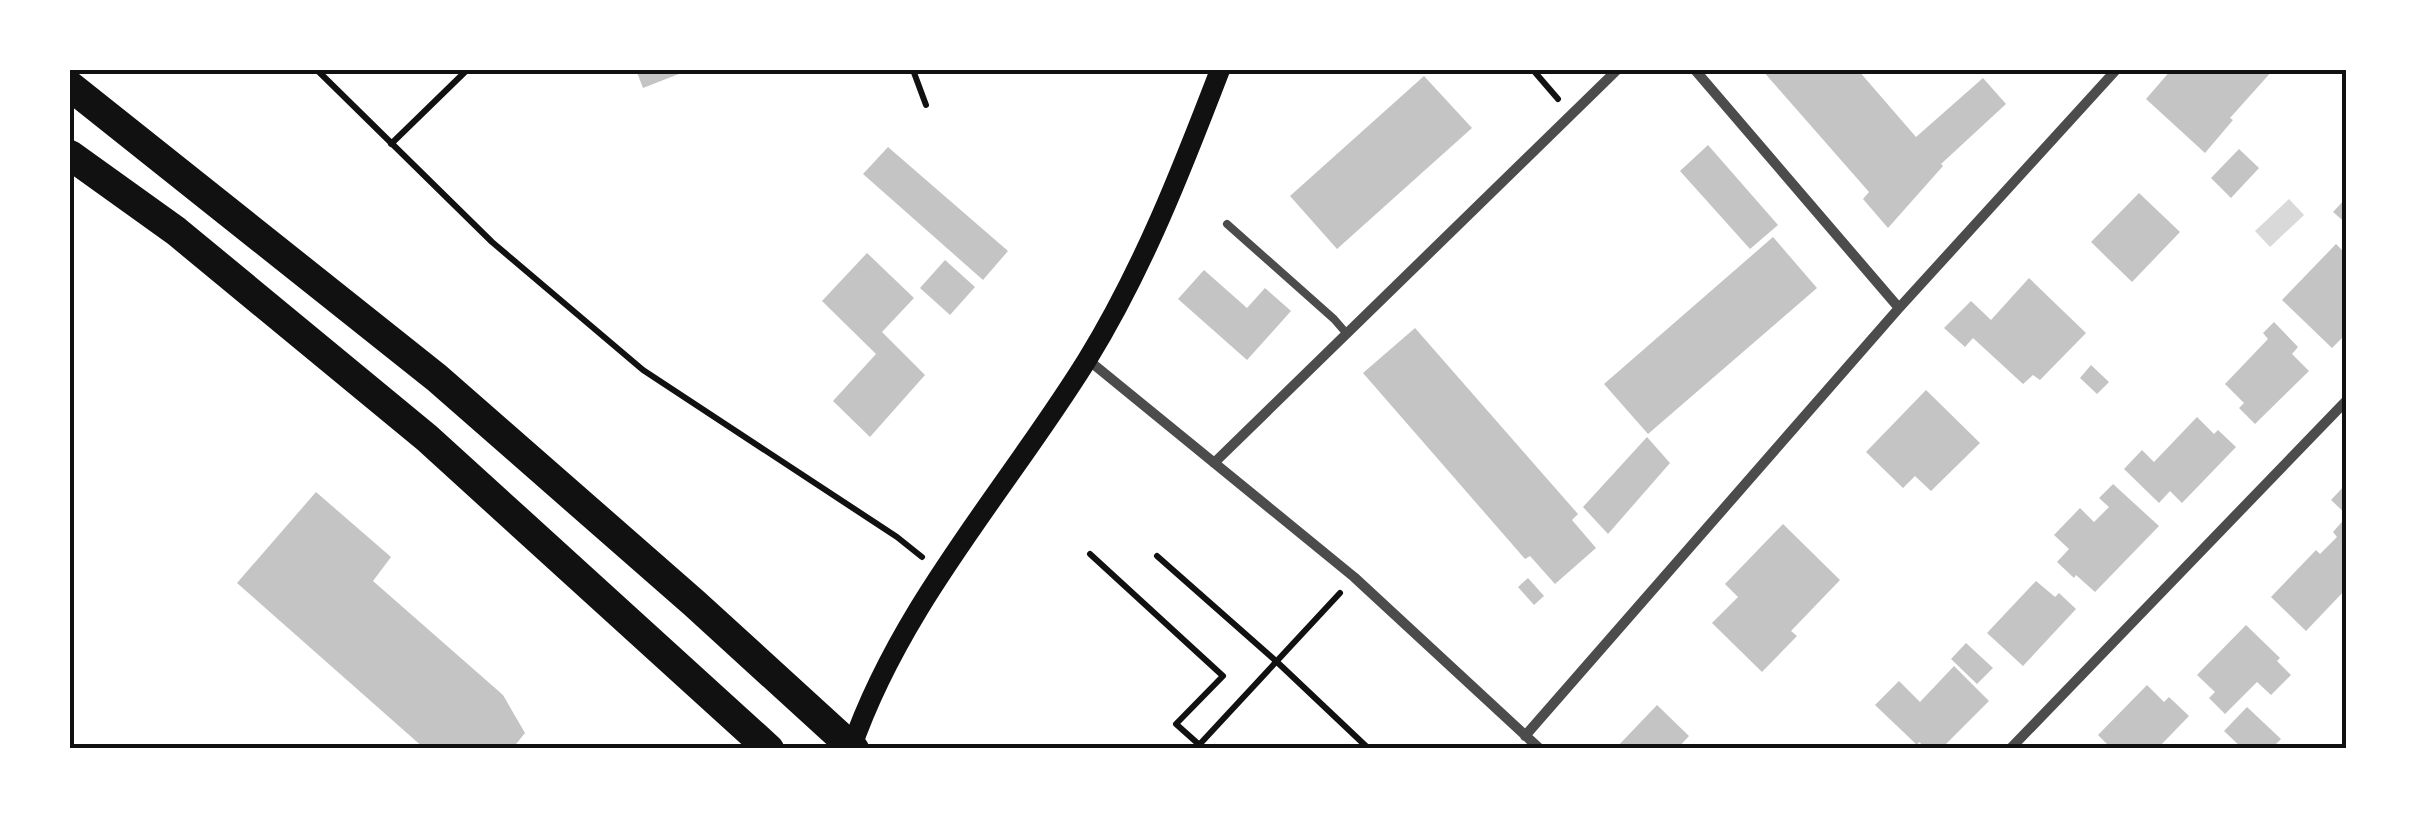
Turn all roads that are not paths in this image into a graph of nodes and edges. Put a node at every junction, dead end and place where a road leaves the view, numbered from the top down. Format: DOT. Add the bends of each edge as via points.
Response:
graph roads {
  1 [pos="1220,70"];
  2 [pos="1617,70"];
  3 [pos="1694,70"];
  4 [pos="2116,70"];
  5 [pos="70,86"];
  6 [pos="70,154"];
  7 [pos="1227,224"];
  8 [pos="1899,308"];
  9 [pos="1348,334"];
  10 [pos="1087,359"];
  11 [pos="2347,400"];
  12 [pos="1214,462"];
  13 [pos="1525,736"];
  14 [pos="769,749"];
  15 [pos="852,749"];
  16 [pos="1540,749"];
  17 [pos="2010,749"];
  1 -- 10 [label="main road" via="1174,190"];
  2 -- 9 [label="street"];
  3 -- 8 [label="street"];
  4 -- 8 [label="street"];
  5 -- 15 [label="highway" via="437,378"];
  6 -- 14 [label="highway" via="428,438"];
  7 -- 9 [label="lane"];
  8 -- 13 [label="street"];
  9 -- 12 [label="street"];
  10 -- 12 [label="street"];
  10 -- 15 [label="main road" via="894,648"];
  11 -- 17 [label="street"];
  12 -- 13 [label="street" via="1354,577"];
  13 -- 16 [label="street"];
}
